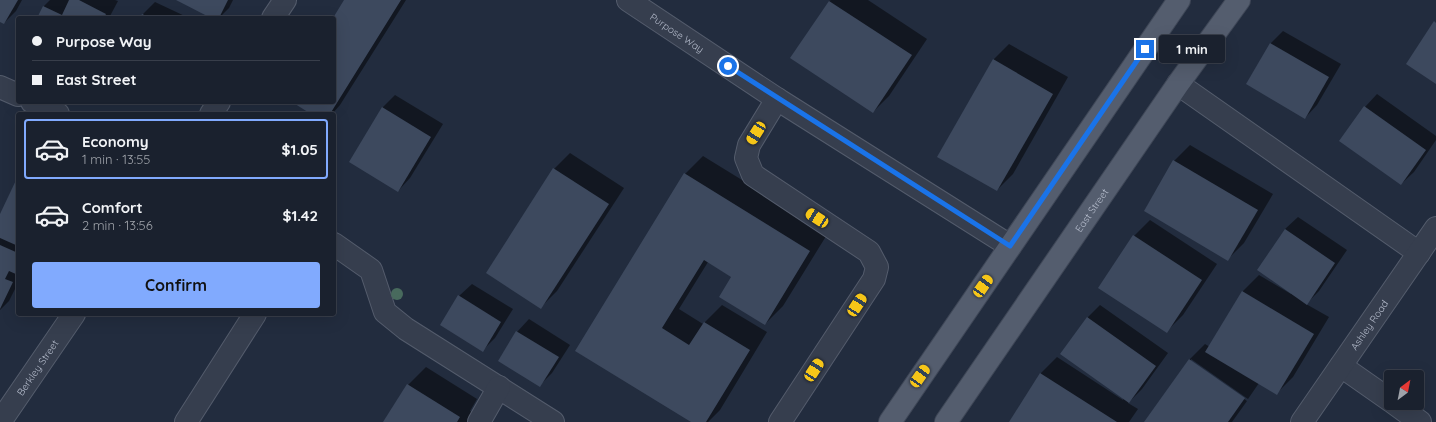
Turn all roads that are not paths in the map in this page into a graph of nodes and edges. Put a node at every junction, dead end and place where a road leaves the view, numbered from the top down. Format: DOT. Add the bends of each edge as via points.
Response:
graph roads {
  1 [pos="285,0"];
  2 [pos="628,0"];
  3 [pos="1179,0"];
  4 [pos="1239,0"];
  5 [pos="274,16"];
  6 [pos="1178,84"];
  7 [pos="0,87"];
  8 [pos="16,94"];
  9 [pos="777,99"];
  10 [pos="36,104"];
  11 [pos="54,112"];
  12 [pos="1436,228"];
  13 [pos="336,245"];
  14 [pos="1010,246"];
  15 [pos="1419,253"];
  16 [pos="73,316"];
  17 [pos="254,316"];
  18 [pos="1341,366"];
  19 [pos="499,387"];
  20 [pos="1384,396"];
  21 [pos="1404,410"];
  22 [pos="0,422"];
  23 [pos="186,422"];
  24 [pos="479,422"];
  25 [pos="553,422"];
  26 [pos="780,422"];
  27 [pos="890,422"];
  28 [pos="946,422"];
  29 [pos="1302,422"];
  30 [pos="1420,422"];
  1 -- 5 [label="street"];
  2 -- 9 [label="street, Purpose Way"];
  3 -- 14 [label="main road"];
  4 -- 6 [label="main road, East Street"];
  6 -- 15 [label="street"];
  6 -- 28 [label="main road, East Street"];
  7 -- 8 [label="street"];
  9 -- 14 [label="street, Purpose Way"];
  9 -- 26 [label="street" via="749,145 746,158 753,175 869,252 877,267 874,279"];
  10 -- 11 [label="street"];
  12 -- 15 [label="street, Ashley Road"];
  13 -- 19 [label="street" via="371,270 385,312"];
  14 -- 27 [label="main road"];
  15 -- 18 [label="street, Ashley Road"];
  16 -- 22 [label="street, Berkley Street"];
  17 -- 23 [label="street"];
  18 -- 20 [label="street"];
  18 -- 29 [label="street, Ashley Road"];
  19 -- 24 [label="street"];
  19 -- 25 [label="street"];
  21 -- 30 [label="street"];
}
